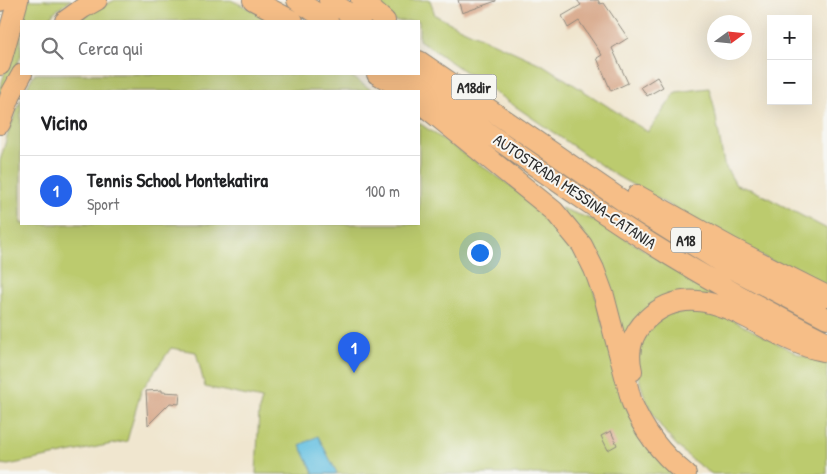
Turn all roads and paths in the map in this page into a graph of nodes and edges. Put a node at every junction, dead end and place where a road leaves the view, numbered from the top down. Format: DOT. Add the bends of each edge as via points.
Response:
graph roads {
  1 [pos="5,0"];
  2 [pos="18,0"];
  3 [pos="97,0"];
  4 [pos="253,0"];
  5 [pos="297,0"];
  6 [pos="329,0"];
  7 [pos="361,0"];
  8 [pos="0,18"];
  9 [pos="66,20"];
  10 [pos="291,20"];
  11 [pos="327,20"];
  12 [pos="359,20"];
  13 [pos="384,20"];
  14 [pos="420,49"];
  15 [pos="0,65"];
  16 [pos="21,75"];
  17 [pos="382,75"];
  18 [pos="404,79"];
  19 [pos="420,101"];
  20 [pos="420,101"];
  21 [pos="0,124"];
  22 [pos="525,133"];
  23 [pos="551,151"];
  24 [pos="562,185"];
  25 [pos="827,296"];
  26 [pos="827,318"];
  27 [pos="827,342"];
  28 [pos="827,352"];
  29 [pos="686,474"];
  30 [pos="698,474"];
  1 -- 8 [label="highway"];
  2 -- 15 [label="highway"];
  3 -- 9 [label="highway"];
  4 -- 10 [label="highway"];
  5 -- 11 [label="highway"];
  6 -- 12 [label="highway"];
  7 -- 13 [label="highway"];
  14 -- 22 [label="highway, A18dir" via="481,92"];
  16 -- 21 [label="highway"];
  17 -- 18 [label="highway"];
  18 -- 22 [label="highway, AUTOSTRADA MESSINA-CATANIA / A18"];
  18 -- 24 [label="highway, AUTOSTRADA MESSINA-CATANIA / A18"];
  19 -- 24 [label="highway"];
  20 -- 29 [label="highway" via="554,211 582,245 604,296 638,418 654,443"];
  22 -- 23 [label="highway, AUTOSTRADA MESSINA-CATANIA / A18"];
  23 -- 25 [label="highway" via="592,169 732,248"];
  23 -- 26 [label="highway, AUTOSTRADA MESSINA-CATANIA / A18" via="629,205 727,266"];
  24 -- 27 [label="highway, AUTOSTRADA MESSINA-CATANIA / A18" via="669,255"];
  28 -- 30 [label="highway" via="804,346 730,309 711,303 681,302 648,317 635,333 629,354 638,400 659,439"];
}
